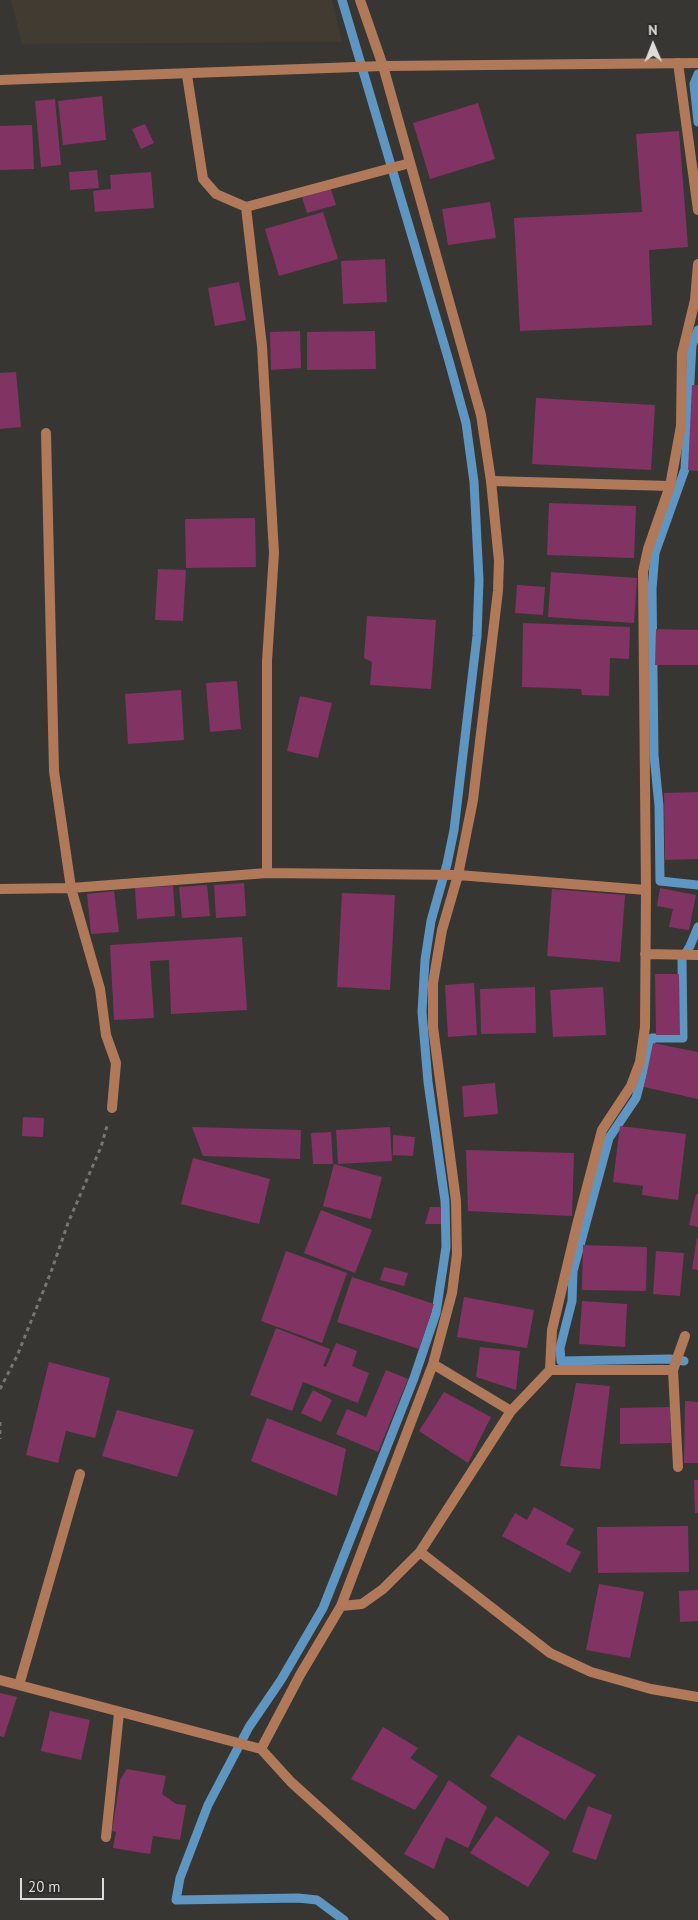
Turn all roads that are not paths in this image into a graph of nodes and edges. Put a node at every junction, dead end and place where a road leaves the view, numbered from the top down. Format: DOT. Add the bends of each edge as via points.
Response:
graph roads {
  1 [pos="360,0"];
  2 [pos="678,63"];
  3 [pos="695,63"];
  4 [pos="383,66"];
  5 [pos="187,75"];
  6 [pos="0,80"];
  7 [pos="410,163"];
  8 [pos="246,208"];
  9 [pos="698,210"];
  10 [pos="698,264"];
  11 [pos="46,433"];
  12 [pos="491,481"];
  13 [pos="670,486"];
  14 [pos="267,873"];
  15 [pos="458,875"];
  16 [pos="71,888"];
  17 [pos="0,889"];
  18 [pos="646,890"];
  19 [pos="645,954"];
  20 [pos="698,955"];
  21 [pos="112,1108"];
  22 [pos="686,1336"];
  23 [pos="433,1364"];
  24 [pos="550,1370"];
  25 [pos="673,1370"];
  26 [pos="511,1411"];
  27 [pos="678,1467"];
  28 [pos="80,1474"];
  29 [pos="420,1552"];
  30 [pos="341,1606"];
  31 [pos="0,1680"];
  32 [pos="19,1685"];
  33 [pos="698,1697"];
  34 [pos="119,1713"];
  35 [pos="261,1749"];
  36 [pos="106,1837"];
  37 [pos="444,1920"];
  1 -- 4 [label="street"];
  2 -- 3 [label="street"];
  2 -- 4 [label="street"];
  2 -- 9 [label="street"];
  4 -- 5 [label="street"];
  4 -- 7 [label="street"];
  5 -- 6 [label="street"];
  5 -- 8 [label="street" via="203,179 216,194"];
  7 -- 8 [label="street"];
  7 -- 12 [label="street" via="482,415"];
  8 -- 14 [label="street" via="262,346 274,553 267,661"];
  10 -- 13 [label="street" via="695,300 682,354 680,426"];
  11 -- 16 [label="street" via="54,771"];
  12 -- 13 [label="street"];
  12 -- 15 [label="street" via="499,561 498,591 473,800"];
  13 -- 18 [label="street" via="643,572"];
  14 -- 15 [label="street"];
  14 -- 16 [label="street"];
  15 -- 18 [label="street"];
  15 -- 23 [label="street" via="442,930 433,992 433,1027 456,1201 457,1254 452,1293"];
  16 -- 17 [label="street"];
  16 -- 21 [label="street" via="100,989 106,1035 116,1063"];
  18 -- 19 [label="street"];
  19 -- 20 [label="street"];
  19 -- 24 [label="street" via="645,1027 640,1062 631,1086 602,1130 552,1330"];
  22 -- 25 [label="street"];
  23 -- 26 [label="street"];
  23 -- 30 [label="street"];
  24 -- 25 [label="street"];
  24 -- 26 [label="street"];
  25 -- 27 [label="street"];
  26 -- 29 [label="street"];
  28 -- 32 [label="street"];
  29 -- 30 [label="street" via="384,1589 362,1604"];
  29 -- 33 [label="street" via="550,1653 591,1672"];
  30 -- 35 [label="street"];
  31 -- 32 [label="street"];
  32 -- 34 [label="street"];
  34 -- 35 [label="street"];
  34 -- 36 [label="street"];
  35 -- 37 [label="street" via="291,1782"];
}
